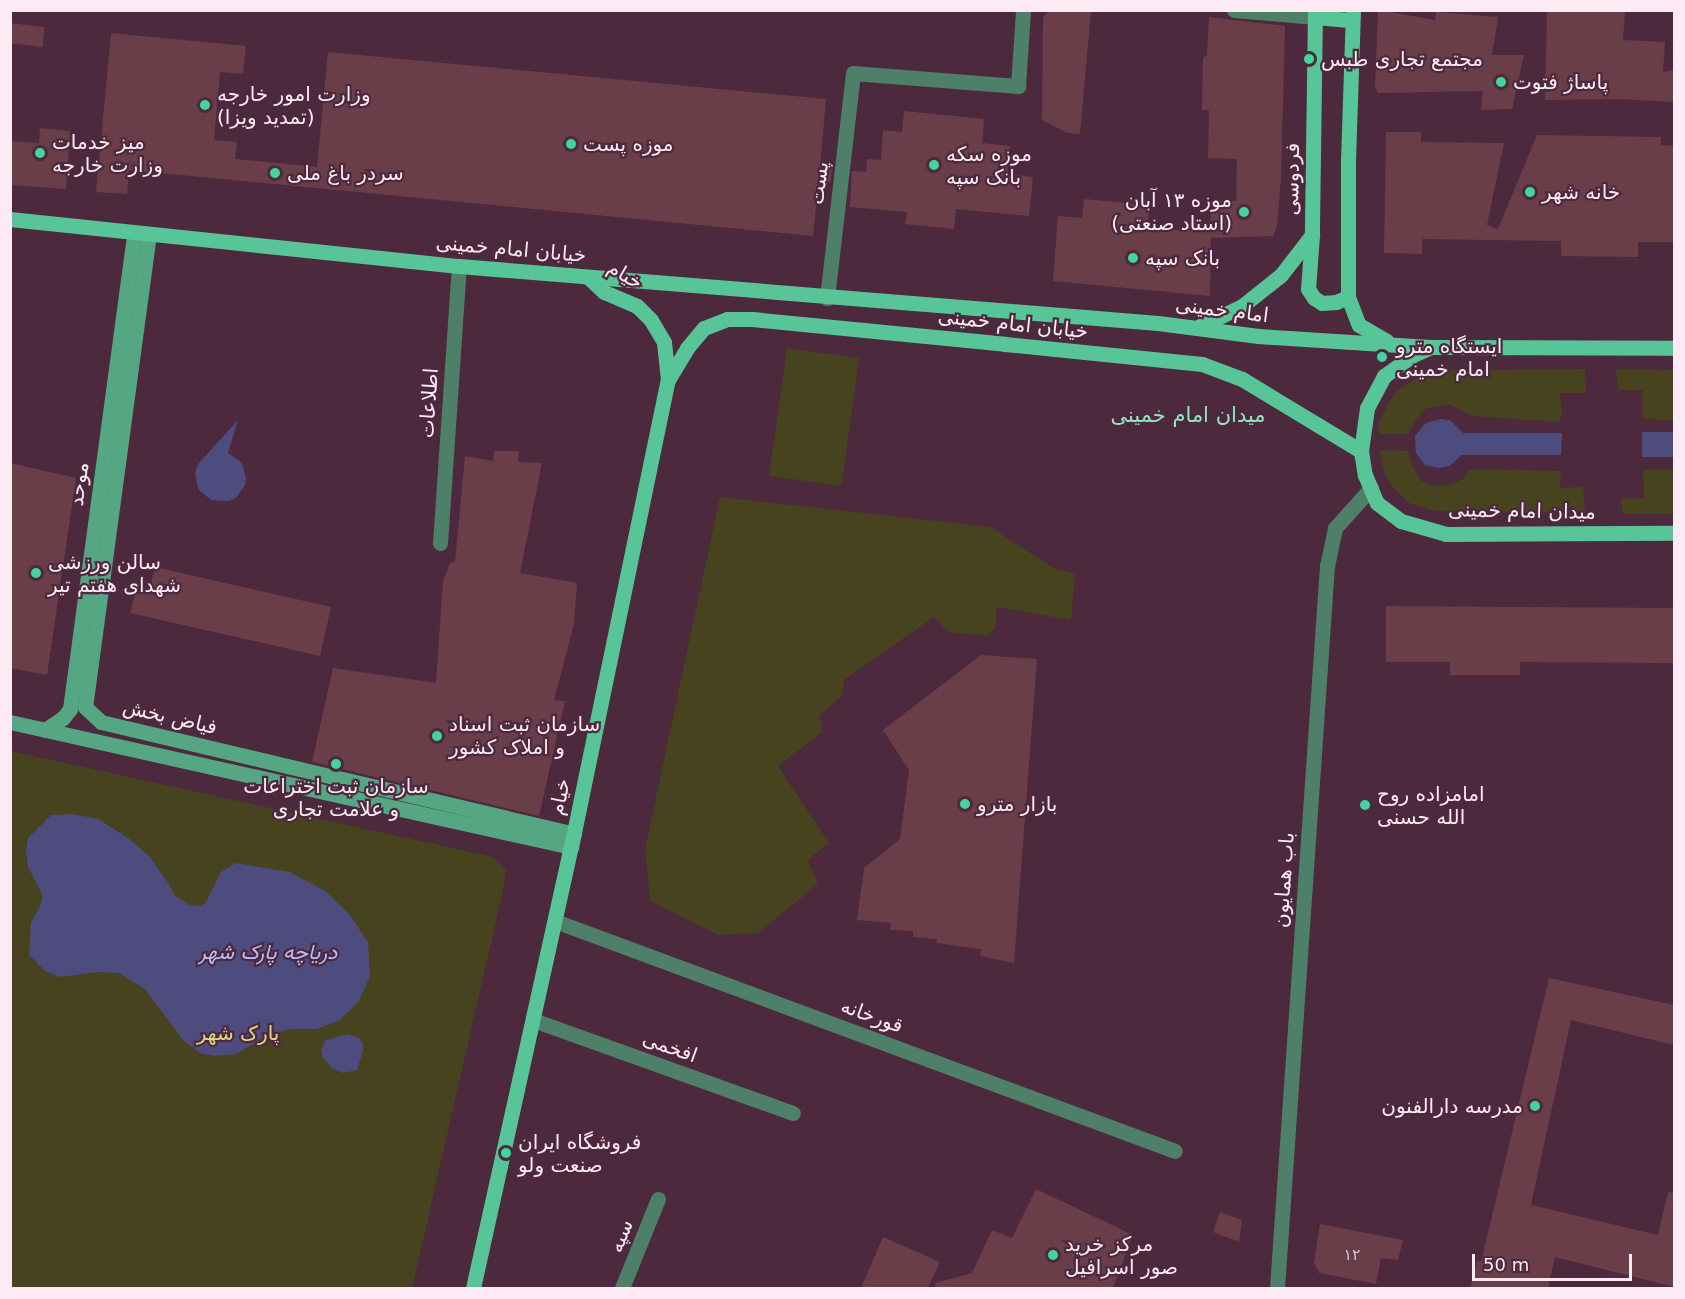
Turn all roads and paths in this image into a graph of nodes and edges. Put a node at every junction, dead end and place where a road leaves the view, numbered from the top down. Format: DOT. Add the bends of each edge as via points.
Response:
graph roads {
  1 [pos="1023,10"];
  2 [pos="1234,10"];
  3 [pos="1315,14"];
  4 [pos="1352,15"];
  5 [pos="10,219"];
  6 [pos="142,233"];
  7 [pos="1312,235"];
  8 [pos="459,266"];
  9 [pos="588,277"];
  10 [pos="1348,297"];
  11 [pos="827,298"];
  12 [pos="1008,313"];
  13 [pos="1198,327"];
  14 [pos="1395,345"];
  15 [pos="1430,347"];
  16 [pos="1674,348"];
  17 [pos="668,380"];
  18 [pos="1361,451"];
  19 [pos="1371,488"];
  20 [pos="1674,533"];
  21 [pos="440,543"];
  22 [pos="10,722"];
  23 [pos="45,730"];
  24 [pos="573,841"];
  25 [pos="555,921"];
  26 [pos="533,1020"];
  27 [pos="793,1113"];
  28 [pos="1175,1151"];
  29 [pos="658,1199"];
  30 [pos="473,1288"];
  31 [pos="622,1288"];
  32 [pos="1277,1288"];
  1 -- 11 [label="street, پست" via="1018,86 853,73"];
  2 -- 3 [label="street"];
  3 -- 4 [label="main road"];
  3 -- 7 [label="main road, فردوسی"];
  4 -- 10 [label="main road"];
  5 -- 6 [label="main road, خیابان امام خمینی"];
  6 -- 8 [label="main road, خیابان امام خمینی"];
  6 -- 23 [label="street, موحد" via="70,709"];
  6 -- 24 [label="street, فیاض بخش" via="86,707 101,722"];
  7 -- 10 [label="main road" via="1308,288 1322,303"];
  7 -- 13 [label="main road, فردوسی" via="1281,275 1242,306"];
  8 -- 9 [label="main road, خیابان امام خمینی"];
  8 -- 21 [label="street, اطلاعات"];
  9 -- 11 [label="main road, خیابان امام خمینی"];
  9 -- 17 [label="main road, خیام" via="604,292 637,306 651,321 664,342"];
  10 -- 14 [label="main road" via="1359,325"];
  11 -- 12 [label="main road, خیابان امام خمینی"];
  12 -- 13 [label="main road, امام خمینی"];
  13 -- 14 [label="main road, امام خمینی" via="1258,336"];
  14 -- 15 [label="main road, امام خمینی"];
  15 -- 16 [label="main road, میدان امام خمینی"];
  15 -- 18 [label="main road, میدان امام خمینی" via="1384,376 1367,408"];
  17 -- 18 [label="main road, خیابان امام خمینی" via="704,328 727,319 1040,347 1202,364 1242,379"];
  17 -- 24 [label="main road, خیام"];
  18 -- 19 [label="main road, میدان امام خمینی"];
  19 -- 20 [label="main road, میدان امام خمینی" via="1377,503 1401,520 1446,534"];
  19 -- 32 [label="street, باب همایون" via="1335,528 1327,566"];
  22 -- 23 [label="street, فیاض بخش"];
  23 -- 24 [label="street, فیاض بخش"];
  24 -- 25 [label="main road, خیام"];
  25 -- 26 [label="main road, خیام"];
  25 -- 28 [label="street, قورخانه"];
  26 -- 27 [label="street, افخمی"];
  26 -- 30 [label="main road, خیام"];
  29 -- 31 [label="street, سپه"];
}
